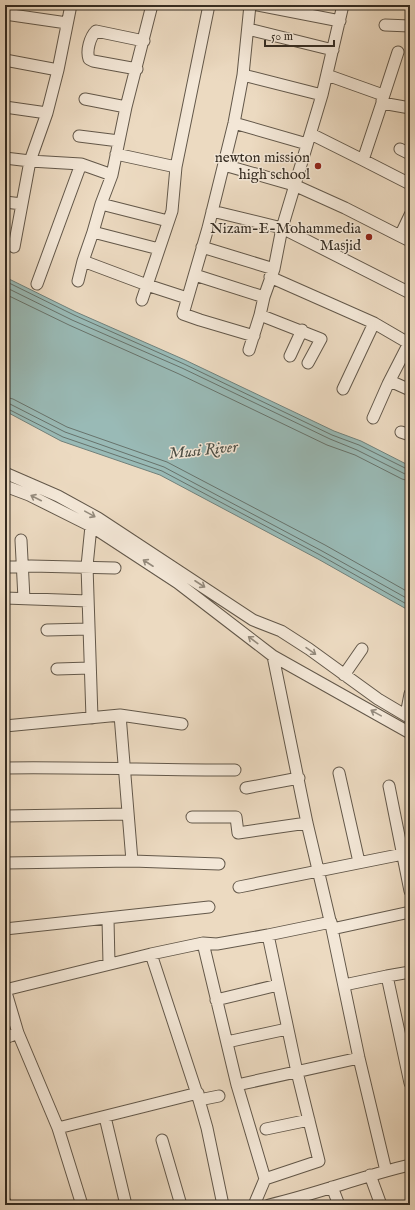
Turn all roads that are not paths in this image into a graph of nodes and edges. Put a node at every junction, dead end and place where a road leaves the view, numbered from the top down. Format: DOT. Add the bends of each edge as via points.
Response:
graph roads {
  1 [pos="71,5"];
  2 [pos="152,5"];
  3 [pos="209,5"];
  4 [pos="250,5"];
  5 [pos="258,5"];
  6 [pos="343,5"];
  7 [pos="287,8"];
  8 [pos="5,14"];
  9 [pos="340,21"];
  10 [pos="67,22"];
  11 [pos="385,25"];
  12 [pos="410,26"];
  13 [pos="248,29"];
  14 [pos="144,41"];
  15 [pos="333,50"];
  16 [pos="398,52"];
  17 [pos="5,60"];
  18 [pos="137,69"];
  19 [pos="58,70"];
  20 [pos="243,75"];
  21 [pos="327,75"];
  22 [pos="322,95"];
  23 [pos="85,99"];
  24 [pos="383,99"];
  25 [pos="5,107"];
  26 [pos="126,107"];
  27 [pos="410,108"];
  28 [pos="47,113"];
  29 [pos="234,123"];
  30 [pos="79,136"];
  31 [pos="309,139"];
  32 [pos="119,141"];
  33 [pos="116,154"];
  34 [pos="5,158"];
  35 [pos="363,160"];
  36 [pos="30,161"];
  37 [pos="81,164"];
  38 [pos="224,165"];
  39 [pos="176,167"];
  40 [pos="112,175"];
  41 [pos="410,184"];
  42 [pos="294,185"];
  43 [pos="5,202"];
  44 [pos="22,204"];
  45 [pos="101,204"];
  46 [pos="212,211"];
  47 [pos="410,215"];
  48 [pos="168,221"];
  49 [pos="282,228"];
  50 [pos="93,232"];
  51 [pos="400,236"];
  52 [pos="410,242"];
  53 [pos="14,247"];
  54 [pos="202,247"];
  55 [pos="159,249"];
  56 [pos="84,261"];
  57 [pos="272,273"];
  58 [pos="195,275"];
  59 [pos="78,281"];
  60 [pos="37,284"];
  61 [pos="147,285"];
  62 [pos="410,293"];
  63 [pos="264,297"];
  64 [pos="188,298"];
  65 [pos="142,300"];
  66 [pos="260,315"];
  67 [pos="374,323"];
  68 [pos="302,330"];
  69 [pos="254,336"];
  70 [pos="410,343"];
  71 [pos="249,350"];
  72 [pos="290,356"];
  73 [pos="308,363"];
  74 [pos="390,381"];
  75 [pos="343,389"];
  76 [pos="410,390"];
  77 [pos="373,418"];
  78 [pos="5,473"];
  79 [pos="5,486"];
  80 [pos="91,526"];
  81 [pos="21,540"];
  82 [pos="22,566"];
  83 [pos="87,566"];
  84 [pos="5,567"];
  85 [pos="115,568"];
  86 [pos="181,578"];
  87 [pos="5,598"];
  88 [pos="24,599"];
  89 [pos="88,601"];
  90 [pos="89,629"];
  91 [pos="47,630"];
  92 [pos="362,649"];
  93 [pos="273,656"];
  94 [pos="90,668"];
  95 [pos="57,669"];
  96 [pos="344,675"];
  97 [pos="410,694"];
  98 [pos="120,716"];
  99 [pos="408,716"];
  100 [pos="92,718"];
  101 [pos="182,724"];
  102 [pos="5,726"];
  103 [pos="410,733"];
  104 [pos="5,768"];
  105 [pos="125,769"];
  106 [pos="235,770"];
  107 [pos="339,773"];
  108 [pos="299,778"];
  109 [pos="389,786"];
  110 [pos="246,788"];
  111 [pos="128,814"];
  112 [pos="5,816"];
  113 [pos="192,817"];
  114 [pos="307,823"];
  115 [pos="403,854"];
  116 [pos="132,861"];
  117 [pos="359,862"];
  118 [pos="5,863"];
  119 [pos="219,864"];
  120 [pos="319,871"];
  121 [pos="239,887"];
  122 [pos="410,891"];
  123 [pos="209,908"];
  124 [pos="410,912"];
  125 [pos="108,919"];
  126 [pos="332,926"];
  127 [pos="5,929"];
  128 [pos="268,936"];
  129 [pos="203,944"];
  130 [pos="151,954"];
  131 [pos="109,964"];
  132 [pos="410,972"];
  133 [pos="388,976"];
  134 [pos="278,985"];
  135 [pos="344,985"];
  136 [pos="5,989"];
  137 [pos="216,1000"];
  138 [pos="287,1029"];
  139 [pos="18,1033"];
  140 [pos="5,1038"];
  141 [pos="227,1042"];
  142 [pos="359,1058"];
  143 [pos="297,1072"];
  144 [pos="410,1083"];
  145 [pos="237,1085"];
  146 [pos="219,1096"];
  147 [pos="198,1097"];
  148 [pos="105,1117"];
  149 [pos="309,1120"];
  150 [pos="58,1128"];
  151 [pos="266,1129"];
  152 [pos="162,1140"];
  153 [pos="410,1165"];
  154 [pos="386,1171"];
  155 [pos="370,1175"];
  156 [pos="265,1179"];
  157 [pos="332,1187"];
  158 [pos="298,1202"];
  159 [pos="82,1205"];
  160 [pos="126,1205"];
  161 [pos="181,1205"];
  162 [pos="223,1205"];
  163 [pos="254,1205"];
  164 [pos="269,1205"];
  165 [pos="339,1205"];
  166 [pos="381,1205"];
  1 -- 10 [label="street"];
  2 -- 14 [label="street"];
  3 -- 39 [label="street"];
  4 -- 13 [label="street"];
  5 -- 7 [label="street"];
  6 -- 9 [label="street"];
  7 -- 9 [label="street"];
  8 -- 10 [label="street"];
  9 -- 15 [label="street"];
  10 -- 19 [label="street"];
  11 -- 12 [label="street"];
  13 -- 15 [label="street"];
  13 -- 20 [label="street"];
  14 -- 18 [label="street"];
  14 -- 18 [label="street" via="96,31 88,51 89,59 93,61"];
  15 -- 21 [label="street"];
  16 -- 24 [label="street"];
  17 -- 19 [label="street"];
  18 -- 26 [label="street"];
  19 -- 28 [label="street"];
  20 -- 22 [label="street"];
  20 -- 29 [label="street"];
  21 -- 22 [label="street"];
  21 -- 24 [label="street"];
  22 -- 31 [label="street"];
  23 -- 26 [label="street"];
  24 -- 27 [label="street"];
  24 -- 35 [label="street"];
  25 -- 28 [label="street"];
  26 -- 32 [label="street"];
  28 -- 36 [label="street"];
  29 -- 31 [label="street"];
  29 -- 38 [label="street"];
  30 -- 32 [label="street"];
  31 -- 35 [label="street"];
  31 -- 42 [label="street"];
  32 -- 33 [label="street"];
  33 -- 39 [label="street"];
  33 -- 40 [label="street"];
  34 -- 36 [label="street"];
  35 -- 41 [label="street"];
  36 -- 37 [label="street"];
  36 -- 44 [label="street"];
  37 -- 40 [label="street"];
  37 -- 60 [label="street"];
  38 -- 42 [label="street"];
  38 -- 46 [label="street"];
  39 -- 48 [label="street" via="172,211"];
  40 -- 45 [label="street"];
  42 -- 49 [label="street"];
  42 -- 51 [label="street"];
  43 -- 44 [label="street"];
  44 -- 53 [label="street"];
  45 -- 48 [label="street"];
  45 -- 50 [label="street"];
  46 -- 49 [label="street"];
  46 -- 54 [label="street"];
  47 -- 51 [label="street"];
  48 -- 55 [label="street"];
  49 -- 57 [label="street"];
  49 -- 62 [label="street"];
  50 -- 55 [label="street"];
  50 -- 56 [label="street"];
  51 -- 52 [label="street"];
  54 -- 57 [label="street"];
  54 -- 58 [label="street"];
  55 -- 61 [label="street"];
  56 -- 59 [label="street"];
  56 -- 61 [label="street"];
  57 -- 63 [label="street"];
  57 -- 67 [label="street"];
  58 -- 63 [label="street"];
  58 -- 64 [label="street"];
  61 -- 64 [label="street"];
  61 -- 65 [label="street"];
  63 -- 66 [label="street"];
  64 -- 69 [label="street" via="183,314"];
  66 -- 68 [label="street"];
  66 -- 69 [label="street"];
  67 -- 70 [label="street"];
  67 -- 75 [label="street"];
  68 -- 72 [label="street"];
  68 -- 73 [label="street" via="321,339"];
  69 -- 71 [label="street"];
  70 -- 74 [label="street"];
  74 -- 76 [label="street"];
  74 -- 77 [label="street"];
  78 -- 86 [label="street, one-way" via="58,496 98,518"];
  80 -- 79 [label="street, one-way"];
  80 -- 83 [label="street"];
  86 -- 80 [label="street, one-way"];
  81 -- 82 [label="street"];
  82 -- 83 [label="street"];
  82 -- 84 [label="street"];
  82 -- 88 [label="street"];
  83 -- 85 [label="street"];
  83 -- 89 [label="street"];
  93 -- 86 [label="street, one-way"];
  86 -- 96 [label="street, one-way" via="253,620 281,631"];
  87 -- 88 [label="street"];
  88 -- 89 [label="street"];
  89 -- 90 [label="street"];
  90 -- 91 [label="street"];
  90 -- 94 [label="street"];
  92 -- 96 [label="street"];
  103 -- 93 [label="street, one-way"];
  93 -- 108 [label="street"];
  94 -- 95 [label="street"];
  94 -- 100 [label="street"];
  96 -- 99 [label="street"];
  97 -- 99 [label="street"];
  98 -- 100 [label="street"];
  98 -- 101 [label="street"];
  98 -- 105 [label="street"];
  100 -- 102 [label="street"];
  104 -- 105 [label="street"];
  105 -- 106 [label="street"];
  105 -- 111 [label="street"];
  107 -- 117 [label="street"];
  108 -- 110 [label="street"];
  108 -- 114 [label="street"];
  109 -- 115 [label="street"];
  111 -- 112 [label="street"];
  111 -- 116 [label="street"];
  113 -- 114 [label="street" via="236,817 238,833"];
  114 -- 120 [label="street"];
  115 -- 117 [label="street"];
  115 -- 122 [label="street"];
  116 -- 118 [label="street"];
  116 -- 119 [label="street"];
  117 -- 120 [label="street"];
  120 -- 121 [label="street"];
  120 -- 126 [label="street"];
  123 -- 125 [label="street"];
  124 -- 126 [label="street"];
  125 -- 127 [label="street"];
  125 -- 131 [label="street"];
  126 -- 128 [label="street"];
  126 -- 135 [label="street"];
  128 -- 129 [label="street"];
  128 -- 134 [label="street"];
  129 -- 130 [label="street"];
  129 -- 137 [label="street"];
  130 -- 131 [label="street"];
  130 -- 147 [label="street"];
  131 -- 136 [label="street"];
  132 -- 133 [label="street"];
  133 -- 135 [label="street"];
  133 -- 144 [label="street"];
  134 -- 137 [label="street"];
  134 -- 138 [label="street"];
  135 -- 142 [label="street"];
  136 -- 139 [label="street"];
  137 -- 141 [label="street"];
  138 -- 141 [label="street"];
  138 -- 143 [label="street"];
  139 -- 140 [label="street"];
  139 -- 150 [label="street"];
  141 -- 145 [label="street"];
  142 -- 143 [label="street"];
  142 -- 154 [label="street"];
  143 -- 145 [label="street"];
  143 -- 149 [label="street"];
  145 -- 156 [label="street"];
  146 -- 147 [label="street"];
  147 -- 148 [label="street"];
  147 -- 162 [label="street"];
  148 -- 150 [label="street"];
  148 -- 160 [label="street"];
  149 -- 151 [label="street"];
  149 -- 156 [label="street" via="319,1161"];
  150 -- 159 [label="street"];
  152 -- 161 [label="street"];
  153 -- 154 [label="street"];
  154 -- 155 [label="street"];
  155 -- 157 [label="street"];
  155 -- 166 [label="street"];
  156 -- 163 [label="street"];
  157 -- 158 [label="street"];
  157 -- 165 [label="street"];
  158 -- 164 [label="street"];
}
